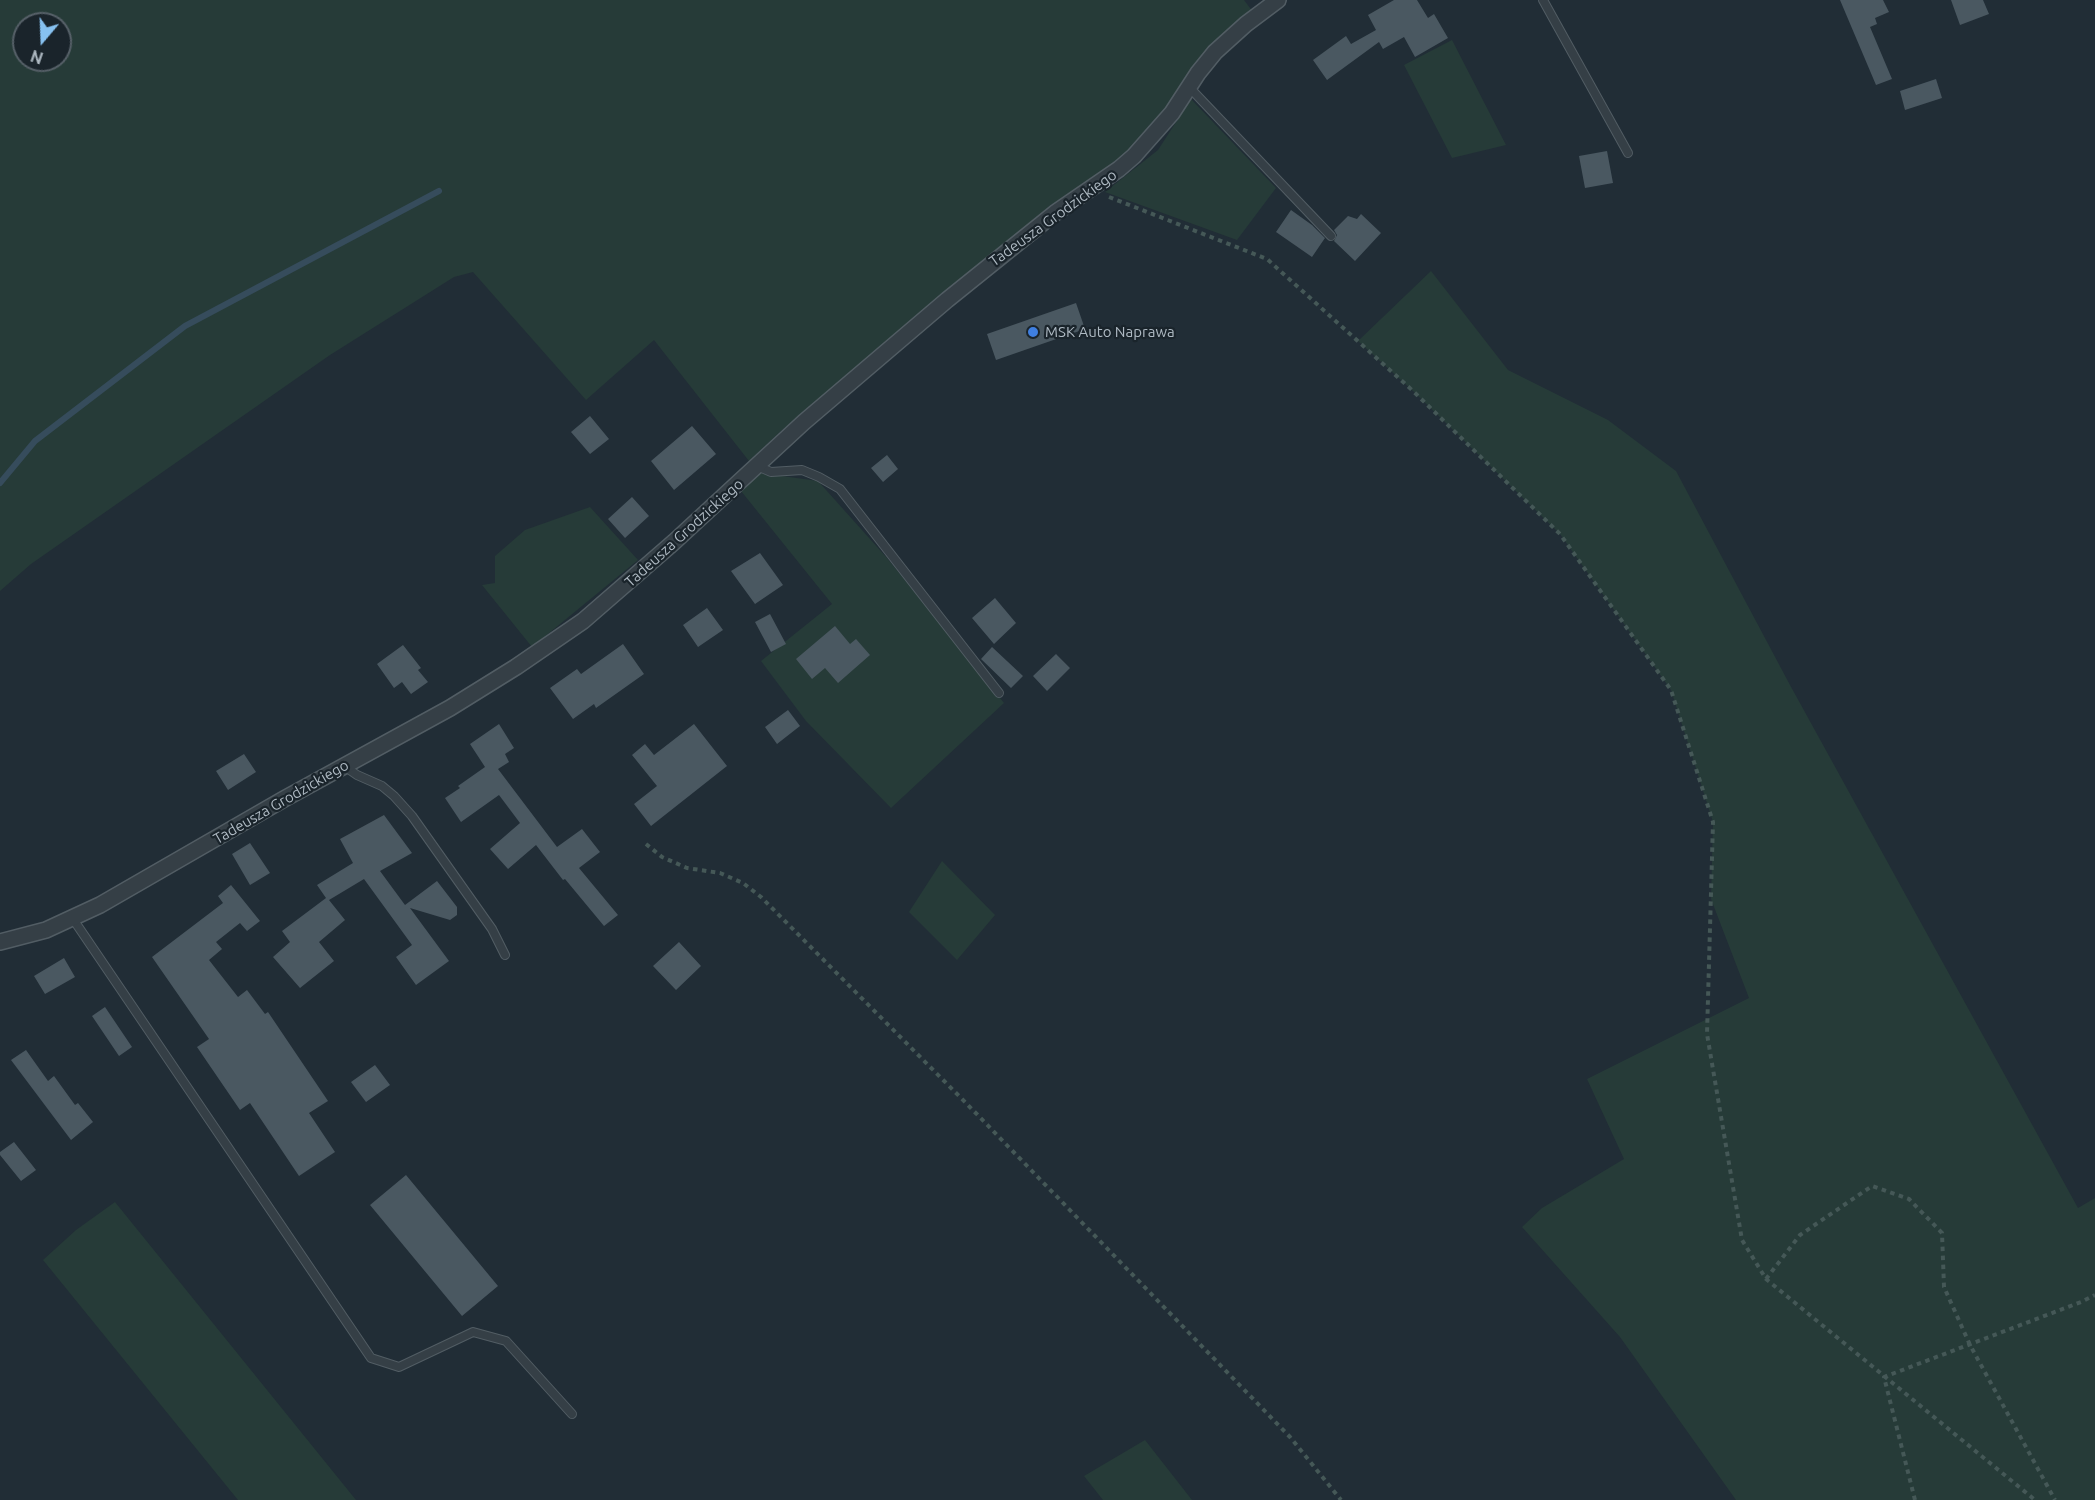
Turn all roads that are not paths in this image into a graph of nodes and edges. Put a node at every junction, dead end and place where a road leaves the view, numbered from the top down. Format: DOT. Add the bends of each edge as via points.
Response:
graph roads {
  1 [pos="1278,0"];
  2 [pos="1543,0"];
  3 [pos="1189,87"];
  4 [pos="1628,153"];
  5 [pos="1331,236"];
  6 [pos="757,465"];
  7 [pos="999,693"];
  8 [pos="344,766"];
  9 [pos="73,919"];
  10 [pos="0,942"];
  11 [pos="505,955"];
  12 [pos="572,1414"];
  1 -- 3 [label="street, Tadeusza Grodzickiego" via="1224,43"];
  2 -- 4 [label="lane"];
  3 -- 5 [label="lane"];
  3 -- 6 [label="street, Tadeusza Grodzickiego" via="1172,113 1119,170 1088,189 964,285"];
  6 -- 7 [label="lane" via="771,471 802,470 840,489"];
  6 -- 8 [label="street, Tadeusza Grodzickiego" via="583,621 475,693"];
  8 -- 9 [label="street, Tadeusza Grodzickiego"];
  8 -- 11 [label="lane" via="382,786 412,816 492,929"];
  9 -- 10 [label="street, Tadeusza Grodzickiego"];
  9 -- 12 [label="lane" via="371,1358 399,1367 472,1332 506,1341"];
}
